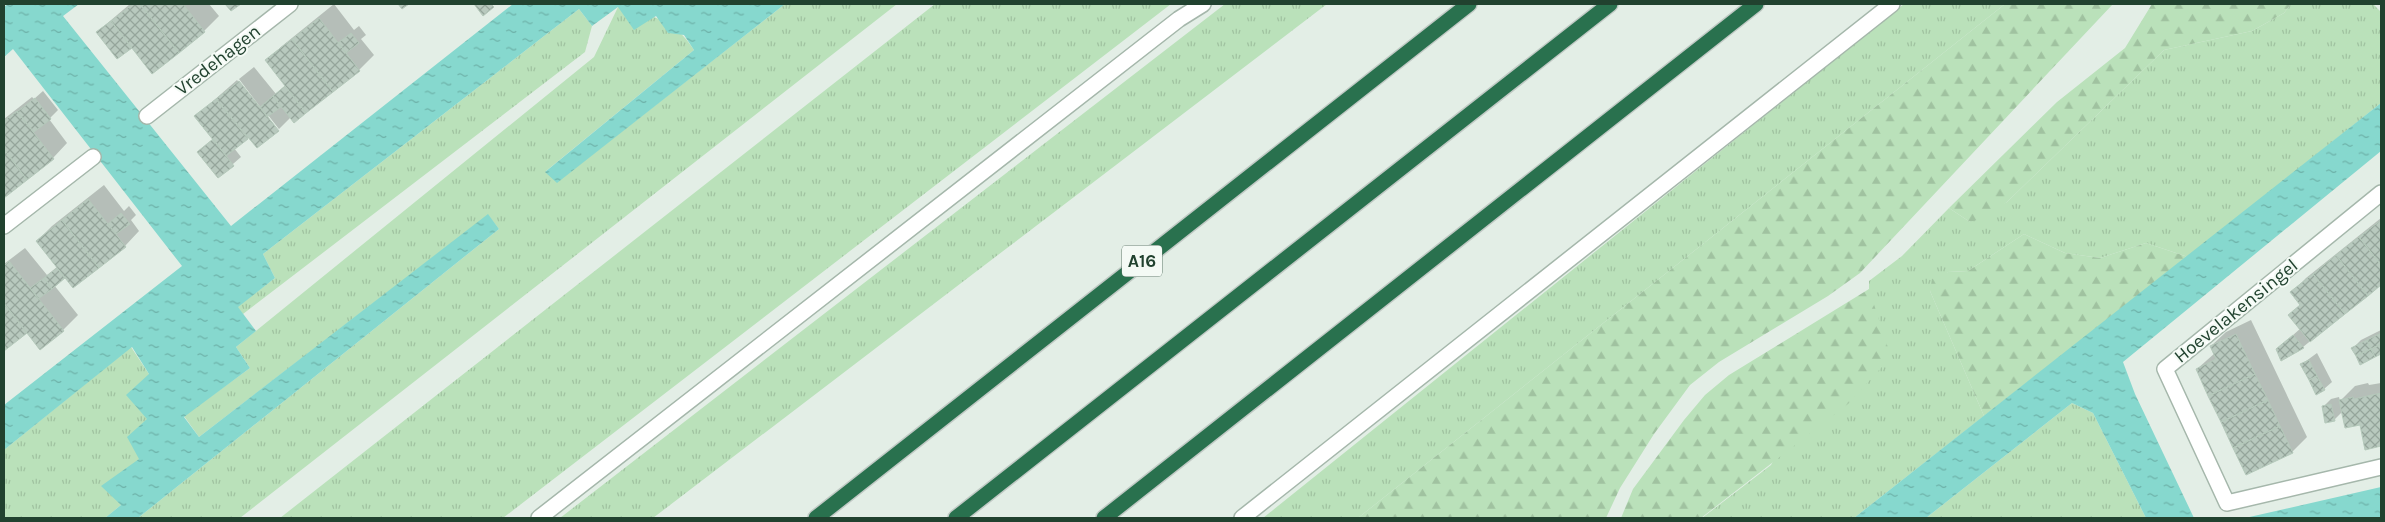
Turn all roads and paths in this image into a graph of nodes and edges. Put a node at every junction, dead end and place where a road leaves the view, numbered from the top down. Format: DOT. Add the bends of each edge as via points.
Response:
graph roads {
  1 [pos="290,4"];
  2 [pos="1203,4"];
  3 [pos="1469,4"];
  4 [pos="1610,4"];
  5 [pos="1756,4"];
  6 [pos="1892,4"];
  7 [pos="147,116"];
  8 [pos="93,157"];
  9 [pos="2381,193"];
  10 [pos="4,226"];
  11 [pos="2381,467"];
  12 [pos="539,518"];
  13 [pos="816,518"];
  14 [pos="956,518"];
  15 [pos="1104,518"];
  16 [pos="1242,518"];
  1 -- 7 [label="street, Vredehagen"];
  2 -- 12 [label="street" via="1179,19"];
  3 -- 13 [label="highway, A16"];
  4 -- 14 [label="highway"];
  5 -- 15 [label="highway"];
  6 -- 16 [label="street"];
  8 -- 10 [label="street"];
  9 -- 11 [label="street, Hoevelakensingel" via="2165,369 2227,503"];
}
